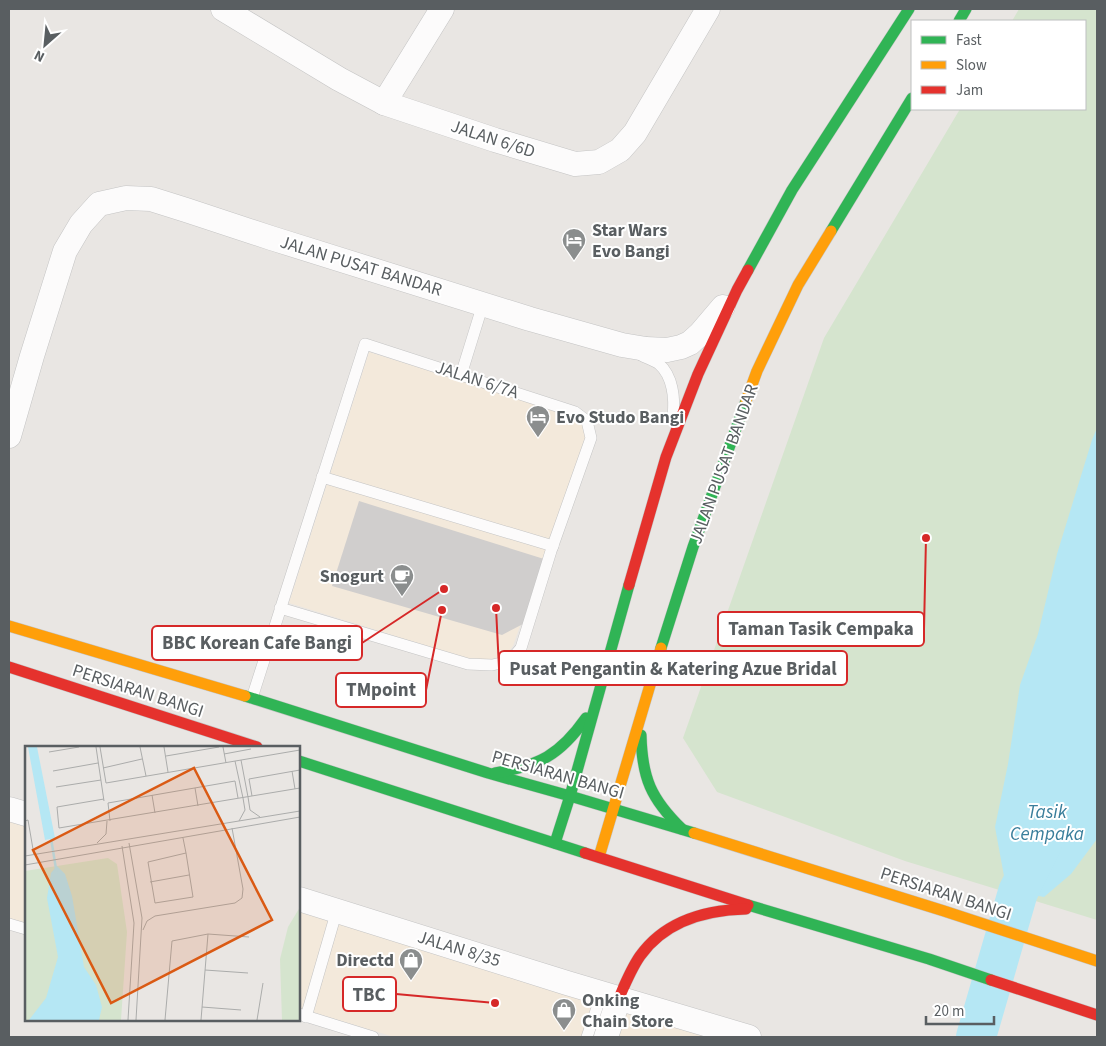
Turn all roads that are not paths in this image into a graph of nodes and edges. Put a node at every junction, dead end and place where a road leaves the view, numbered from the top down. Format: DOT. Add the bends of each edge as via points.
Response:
graph roads {
  1 [pos="223,9"];
  2 [pos="442,9"];
  3 [pos="708,9"];
  4 [pos="909,9"];
  5 [pos="966,9"];
  6 [pos="960,20"];
  7 [pos="911,100"];
  8 [pos="384,102"];
  9 [pos="737,290"];
  10 [pos="483,304"];
  11 [pos="622,345"];
  12 [pos="461,375"];
  13 [pos="9,436"];
  14 [pos="666,458"];
  15 [pos="322,477"];
  16 [pos="553,546"];
  17 [pos="280,608"];
  18 [pos="9,626"];
  19 [pos="9,667"];
  20 [pos="600,691"];
  21 [pos="252,698"];
  22 [pos="644,704"];
  23 [pos="254,746"];
  24 [pos="300,761"];
  25 [pos="488,773"];
  26 [pos="570,796"];
  27 [pos="9,809"];
  28 [pos="613,809"];
  29 [pos="25,814"];
  30 [pos="683,830"];
  31 [pos="555,843"];
  32 [pos="599,857"];
  33 [pos="300,898"];
  34 [pos="760,909"];
  35 [pos="337,910"];
  36 [pos="9,924"];
  37 [pos="25,929"];
  38 [pos="1097,961"];
  39 [pos="610,996"];
  40 [pos="303,1015"];
  41 [pos="1097,1015"];
  42 [pos="373,1037"];
  43 [pos="587,1037"];
  44 [pos="606,1037"];
  45 [pos="749,1037"];
  1 -- 8 [label="street, JALAN 6/6D" via="339,79"];
  2 -- 8 [label="street"];
  3 -- 8 [label="street, JALAN 6/6D" via="635,133 620,150 599,162 575,164"];
  4 -- 9 [label="main road, JALAN PUSAT BANDAR" via="792,190"];
  5 -- 6 [label="main road"];
  7 -- 22 [label="main road, JALAN PUSAT BANDAR" via="798,285 758,371 693,547"];
  9 -- 11 [label="street, JALAN PUSAT BANDAR" via="690,343 667,350"];
  9 -- 14 [label="main road, JALAN PUSAT BANDAR" via="698,374"];
  10 -- 11 [label="street, JALAN PUSAT BANDAR"];
  10 -- 12 [label="lane"];
  10 -- 13 [label="street, JALAN PUSAT BANDAR" via="151,199 126,198 99,204 81,224 66,251"];
  11 -- 14 [label="lane, JALAN PUSAT BANDAR" via="658,364 671,383 673,413"];
  12 -- 15 [label="lane, JALAN 6/7A" via="365,344"];
  12 -- 16 [label="lane, JALAN 6/7A" via="575,412 587,421 591,438"];
  14 -- 20 [label="main road, JALAN PUSAT BANDAR"];
  15 -- 16 [label="lane"];
  15 -- 17 [label="lane"];
  16 -- 17 [label="lane" via="520,648 510,661 492,666 468,664"];
  17 -- 21 [label="lane"];
  18 -- 21 [label="main road, PERSIARAN BANGI"];
  19 -- 23 [label="main road, PERSIARAN BANGI"];
  20 -- 25 [label="main road" via="576,733 557,752 524,768"];
  20 -- 26 [label="main road, JALAN PUSAT BANDAR"];
  21 -- 25 [label="main road, PERSIARAN BANGI"];
  22 -- 28 [label="main road, JALAN PUSAT BANDAR"];
  22 -- 30 [label="main road" via="641,749 645,775 660,806"];
  24 -- 31 [label="main road"];
  25 -- 26 [label="main road, PERSIARAN BANGI"];
  26 -- 28 [label="main road, PERSIARAN BANGI"];
  26 -- 31 [label="main road, JALAN PUSAT BANDAR"];
  27 -- 29 [label="street"];
  28 -- 30 [label="main road, PERSIARAN BANGI"];
  28 -- 32 [label="main road, JALAN PUSAT BANDAR"];
  30 -- 38 [label="main road, PERSIARAN BANGI"];
  31 -- 32 [label="main road"];
  32 -- 34 [label="main road"];
  33 -- 35 [label="street, JALAN 8/35"];
  34 -- 39 [label="main road" via="714,911 680,921 649,944 628,977"];
  34 -- 41 [label="main road" via="928,959"];
  35 -- 39 [label="street, JALAN 8/35"];
  35 -- 40 [label="lane"];
  36 -- 37 [label="lane"];
  39 -- 43 [label="lane"];
  39 -- 44 [label="street"];
  39 -- 45 [label="street, JALAN 8/35"];
  40 -- 42 [label="lane"];
}
